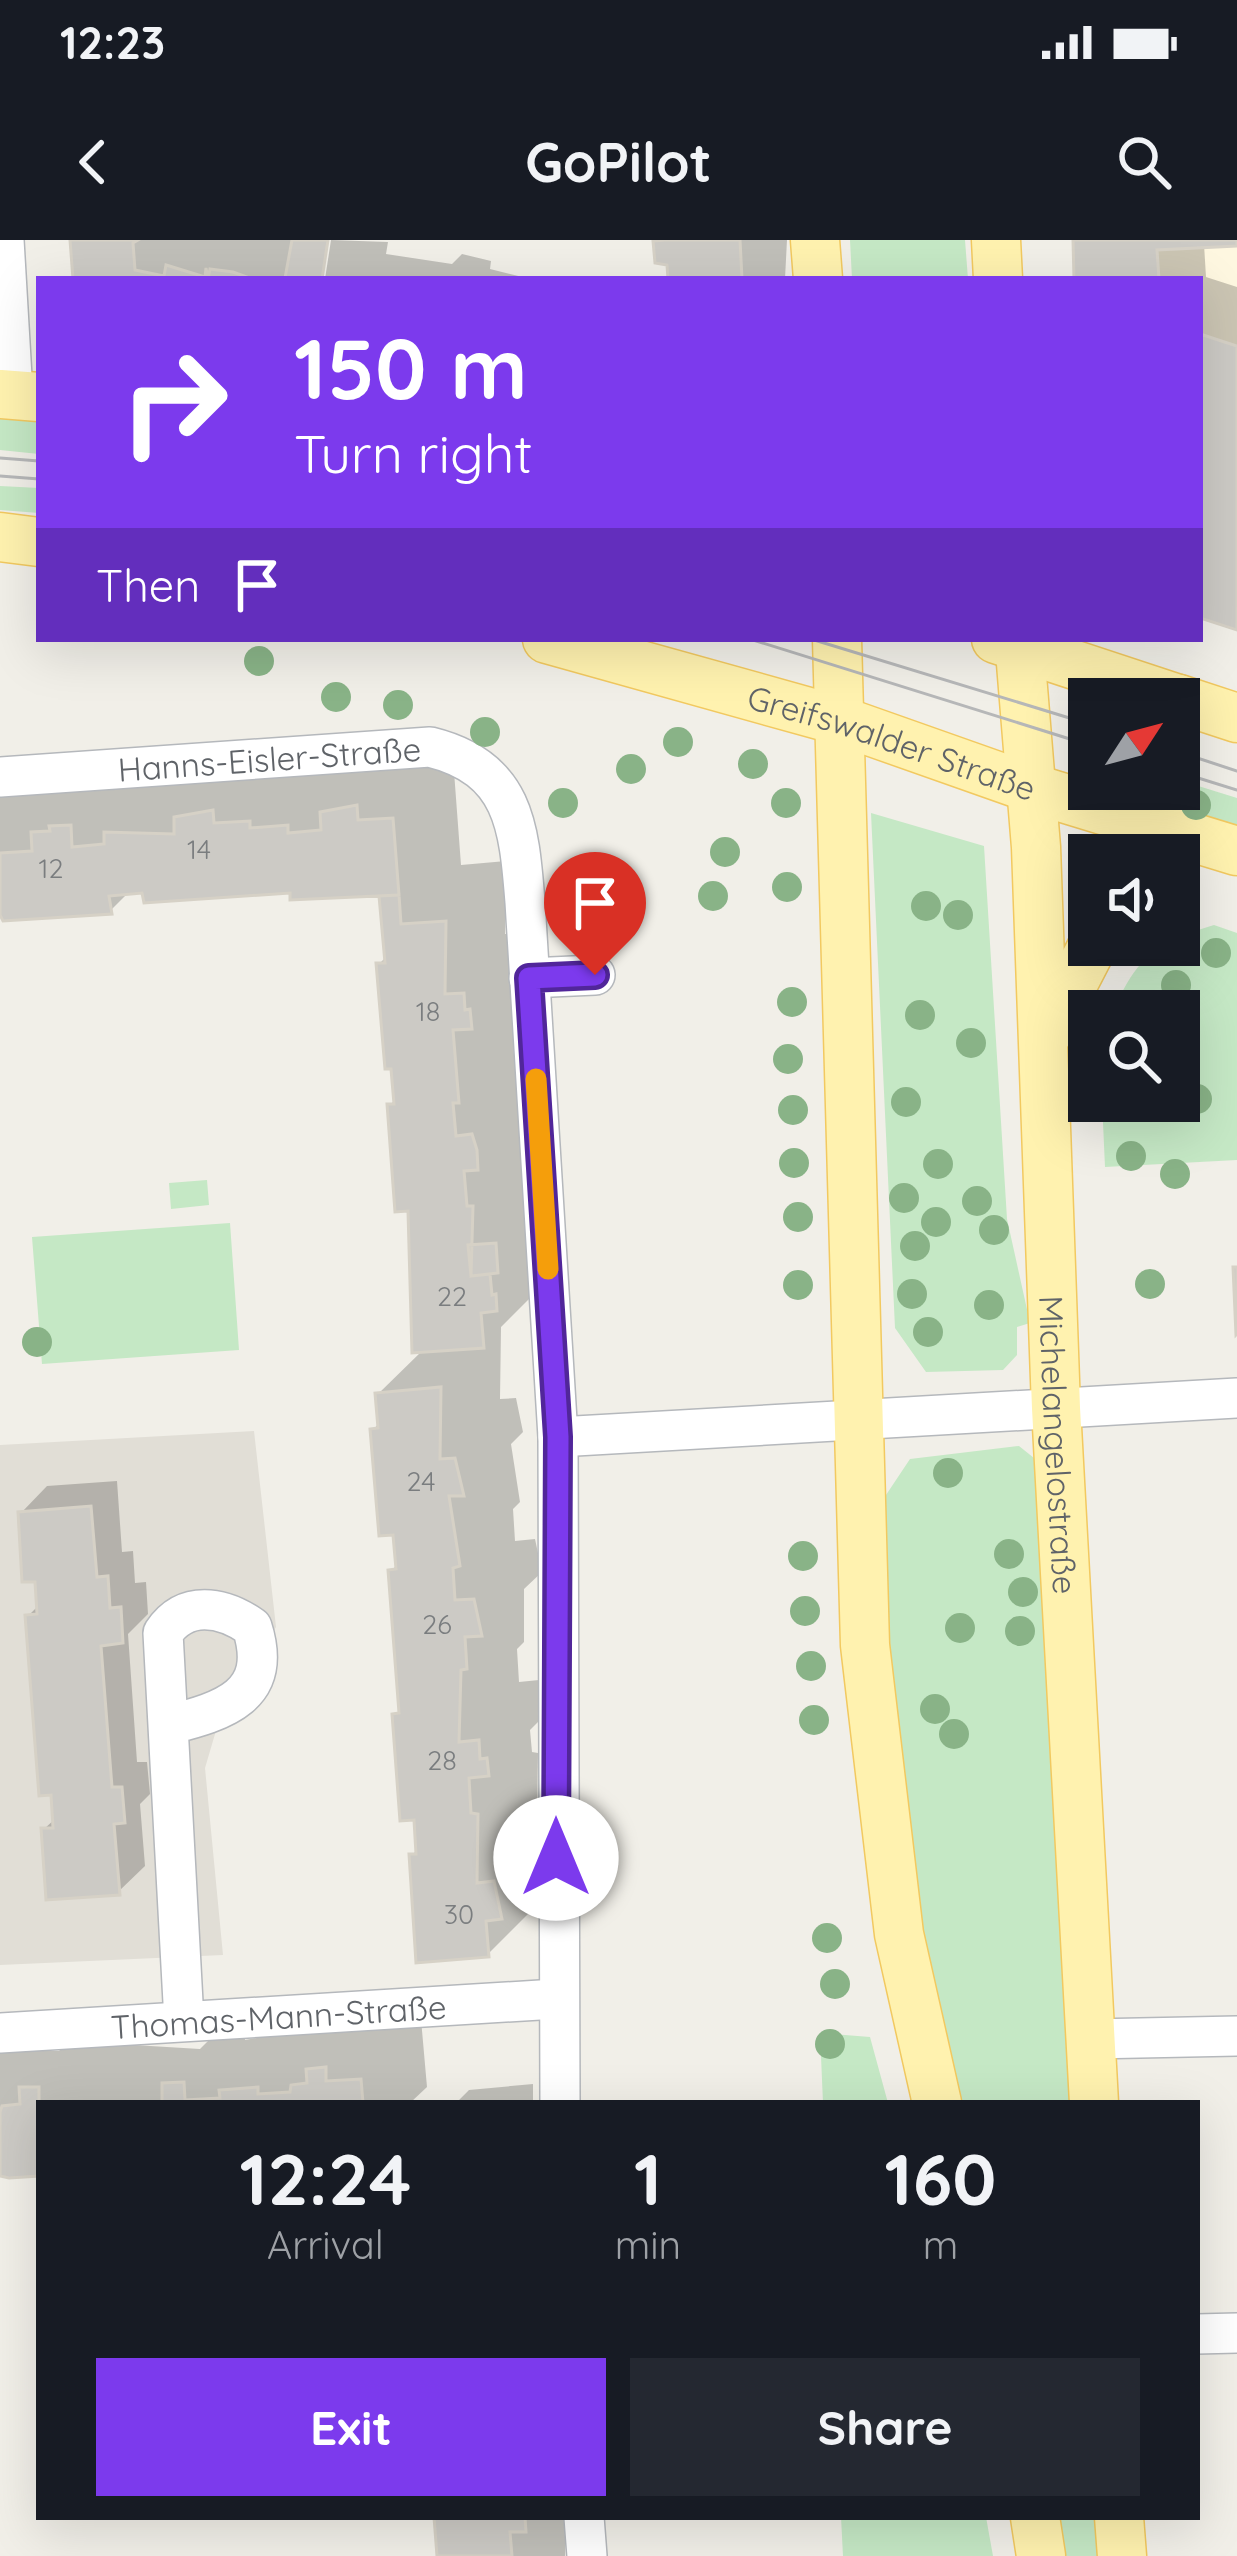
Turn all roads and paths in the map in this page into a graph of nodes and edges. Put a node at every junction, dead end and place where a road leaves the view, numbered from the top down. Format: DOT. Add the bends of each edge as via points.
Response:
graph roads {
  1 [pos="4,240"];
  2 [pos="815,240"];
  3 [pos="996,240"];
  4 [pos="818,276"];
  5 [pos="998,276"];
  6 [pos="17,395"];
  7 [pos="0,538"];
  8 [pos="36,542"];
  9 [pos="558,642"];
  10 [pos="837,642"];
  11 [pos="1011,642"];
  12 [pos="1117,678"];
  13 [pos="1200,706"];
  14 [pos="1237,718"];
  15 [pos="842,721"];
  16 [pos="0,776"];
  17 [pos="1030,788"];
  18 [pos="1237,852"];
  19 [pos="1200,867"];
  20 [pos="1082,966"];
  21 [pos="595,975"];
  22 [pos="529,978"];
  23 [pos="1043,1043"];
  24 [pos="1237,1398"];
  25 [pos="1056,1408"];
  26 [pos="857,1417"];
  27 [pos="558,1437"];
  28 [pos="168,1725"];
  29 [pos="556,1999"];
  30 [pos="184,2021"];
  31 [pos="0,2033"];
  32 [pos="1237,2036"];
  33 [pos="1091,2039"];
  34 [pos="560,2100"];
  35 [pos="936,2100"];
  36 [pos="1094,2100"];
  37 [pos="1237,2332"];
  38 [pos="1200,2334"];
  39 [pos="584,2520"];
  40 [pos="1035,2520"];
  41 [pos="1119,2520"];
  42 [pos="587,2556"];
  43 [pos="1041,2556"];
  44 [pos="1122,2556"];
  1 -- 6 [label="street"];
  2 -- 4 [label="main road"];
  3 -- 5 [label="main road"];
  7 -- 8 [label="main road"];
  9 -- 15 [label="main road, Greifswalder Straße"];
  10 -- 15 [label="main road"];
  11 -- 12 [label="main road"];
  11 -- 17 [label="main road, Michelangelostraße"];
  13 -- 14 [label="main road"];
  15 -- 17 [label="main road, Greifswalder Straße"];
  15 -- 26 [label="main road"];
  16 -- 22 [label="street, Hanns-Eisler-Straße" via="402,747 448,752 488,776 514,815"];
  17 -- 18 [label="main road, Greifswalder Straße"];
  17 -- 23 [label="main road, Michelangelostraße"];
  18 -- 19 [label="main road"];
  20 -- 23 [label="main road"];
  21 -- 22 [label="street"];
  22 -- 27 [label="street, Hanns-Eisler-Straße"];
  23 -- 25 [label="main road, Michelangelostraße"];
  24 -- 25 [label="street"];
  25 -- 26 [label="street"];
  25 -- 33 [label="main road, Michelangelostraße"];
  26 -- 27 [label="street"];
  26 -- 35 [label="main road" via="879,1803"];
  27 -- 29 [label="street, Hanns-Eisler-Straße"];
  28 -- 30 [label="street"];
  29 -- 30 [label="street, Thomas-Mann-Straße"];
  29 -- 34 [label="street, Hanns-Eisler-Straße"];
  30 -- 31 [label="street, Thomas-Mann-Straße"];
  32 -- 33 [label="street"];
  33 -- 36 [label="main road, Michelangelostraße"];
  37 -- 38 [label="street"];
  39 -- 42 [label="street"];
  40 -- 43 [label="main road"];
  41 -- 44 [label="main road"];
}
